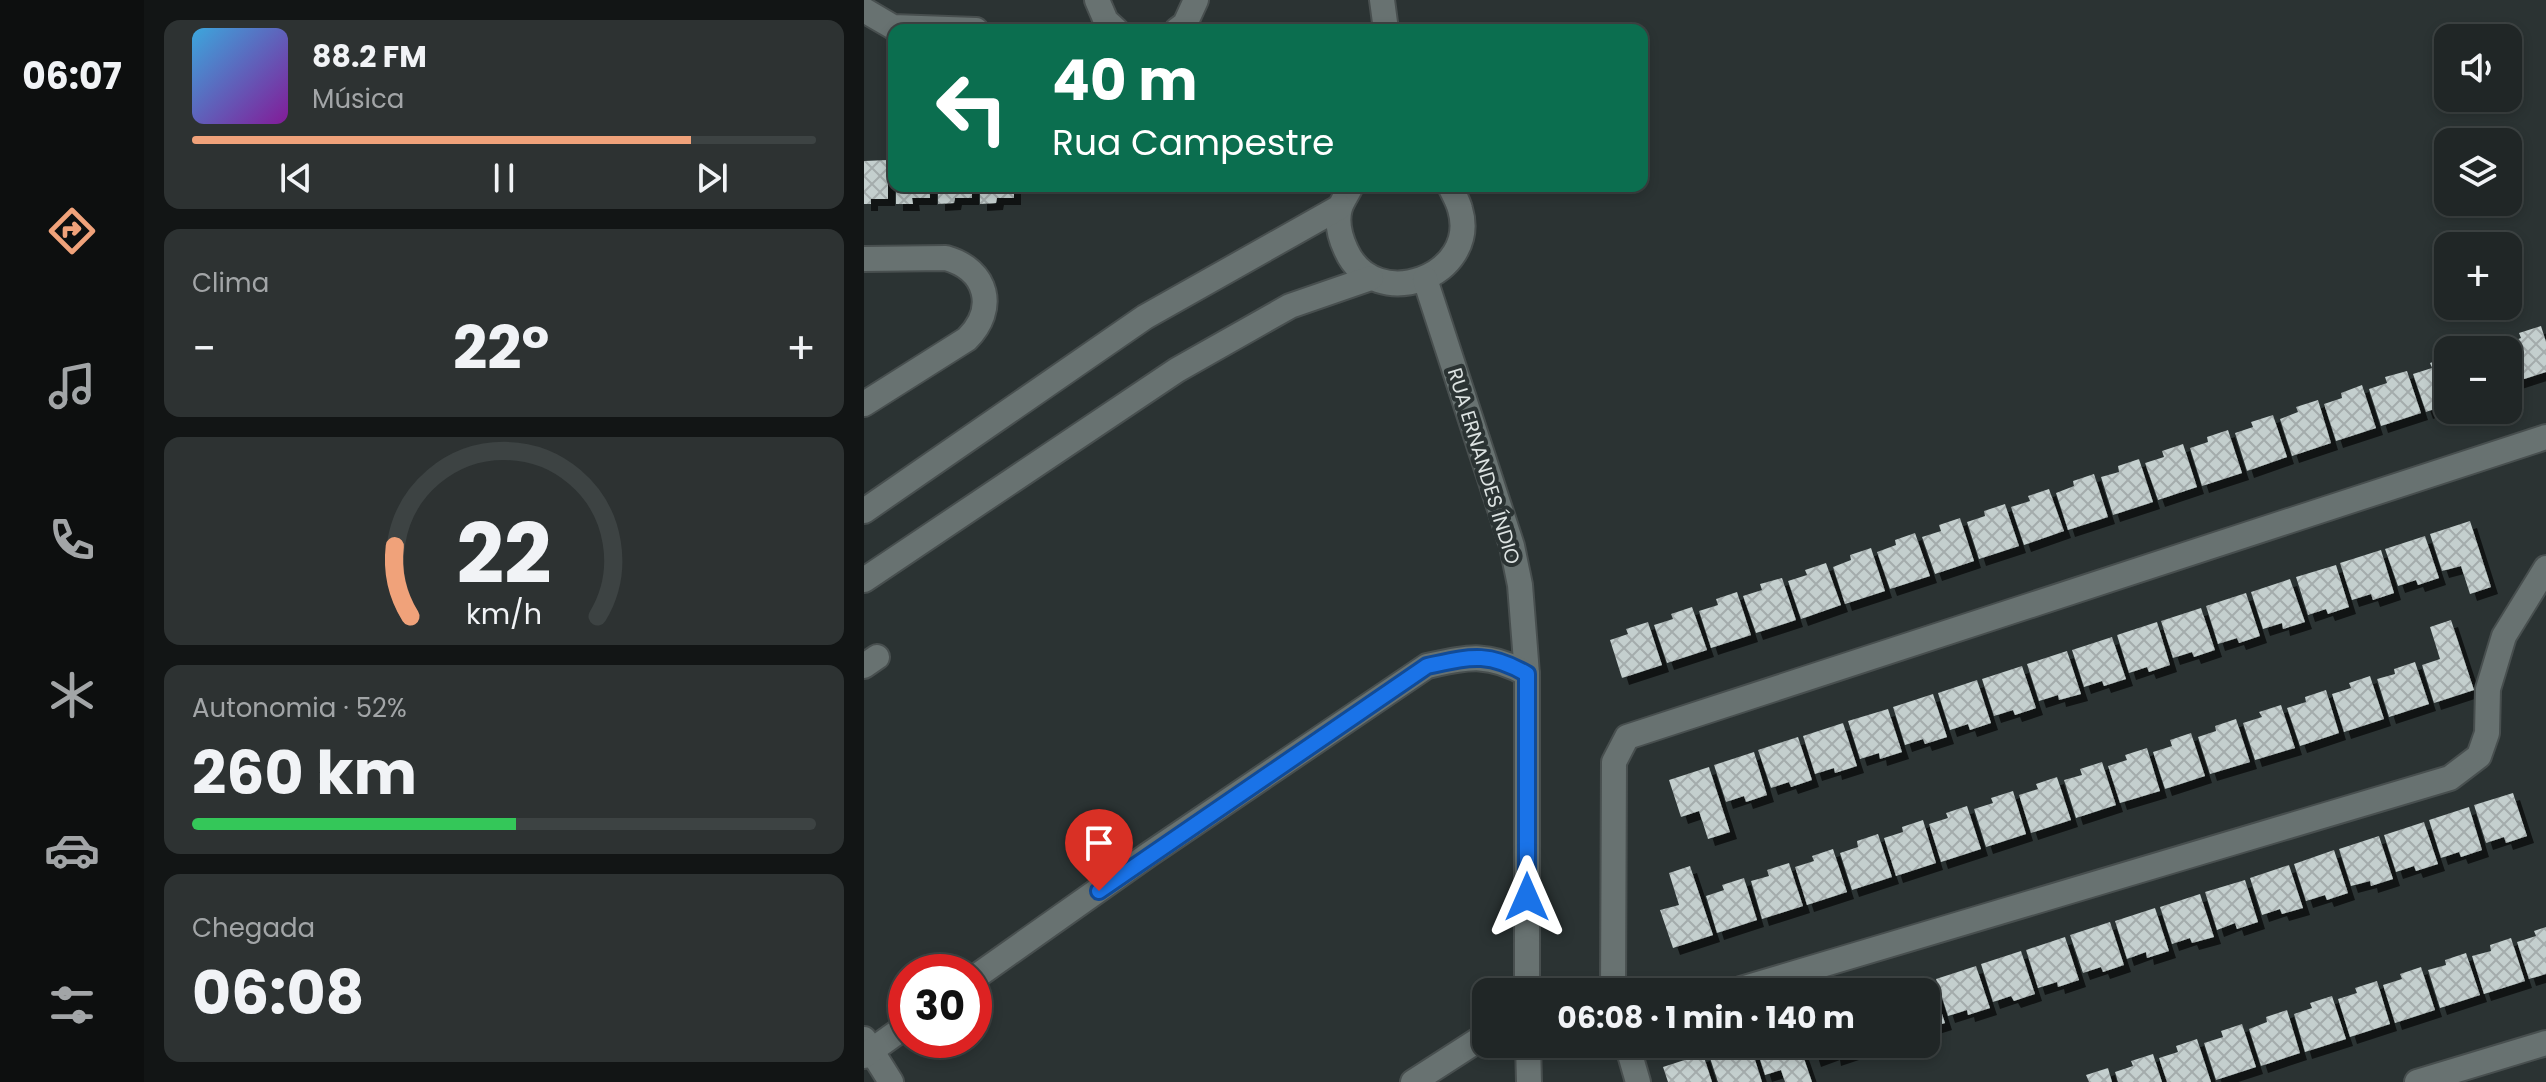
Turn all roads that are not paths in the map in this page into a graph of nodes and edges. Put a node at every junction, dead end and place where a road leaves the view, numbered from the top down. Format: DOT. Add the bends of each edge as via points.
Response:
graph roads {
  1 [pos="1097,0"];
  2 [pos="1196,0"];
  3 [pos="1382,0"];
  4 [pos="864,10"];
  5 [pos="888,24"];
  6 [pos="1109,24"];
  7 [pos="1185,24"];
  8 [pos="1385,24"];
  9 [pos="1453,192"];
  10 [pos="1346,197"];
  11 [pos="864,259"];
  12 [pos="1371,278"];
  13 [pos="1425,279"];
  14 [pos="864,404"];
  15 [pos="2546,437"];
  16 [pos="864,511"];
  17 [pos="2546,568"];
  18 [pos="864,580"];
  19 [pos="1527,674"];
  20 [pos="992,965"];
  21 [pos="1527,978"];
  22 [pos="1613,978"];
  23 [pos="1778,978"];
  24 [pos="888,1036"];
  25 [pos="2546,1043"];
  26 [pos="1472,1044"];
  27 [pos="866,1049"];
  28 [pos="1528,1058"];
  29 [pos="1631,1058"];
  30 [pos="891,1082"];
  31 [pos="1413,1082"];
  32 [pos="1529,1082"];
  33 [pos="1638,1082"];
  34 [pos="2417,1082"];
  1 -- 6 [label="street"];
  2 -- 7 [label="street"];
  3 -- 8 [label="street"];
  4 -- 5 [label="street"];
  9 -- 13 [label="street" via="1461,211 1460,238 1447,263"];
  10 -- 12 [label="street" via="1339,235 1350,260"];
  10 -- 16 [label="street" via="1145,317"];
  11 -- 14 [label="street" via="959,262 978,279 985,304 977,329 967,339"];
  12 -- 13 [label="street" via="1398,285"];
  12 -- 18 [label="street" via="1290,306 1177,370"];
  13 -- 19 [label="street, RUA ERNANDES ÍNDIO" via="1512,546"];
  15 -- 22 [label="street" via="1627,737 1614,762"];
  17 -- 23 [label="street" via="2504,636 2488,689 2487,733 2479,756 2450,778"];
  19 -- 20 [label="street" via="1491,657 1427,666"];
  19 -- 21 [label="street, RUA ERNANDES ÍNDIO"];
  24 -- 27 [label="street"];
  25 -- 34 [label="street"];
  26 -- 31 [label="street"];
  27 -- 30 [label="street"];
  28 -- 32 [label="street"];
  29 -- 33 [label="street"];
}
